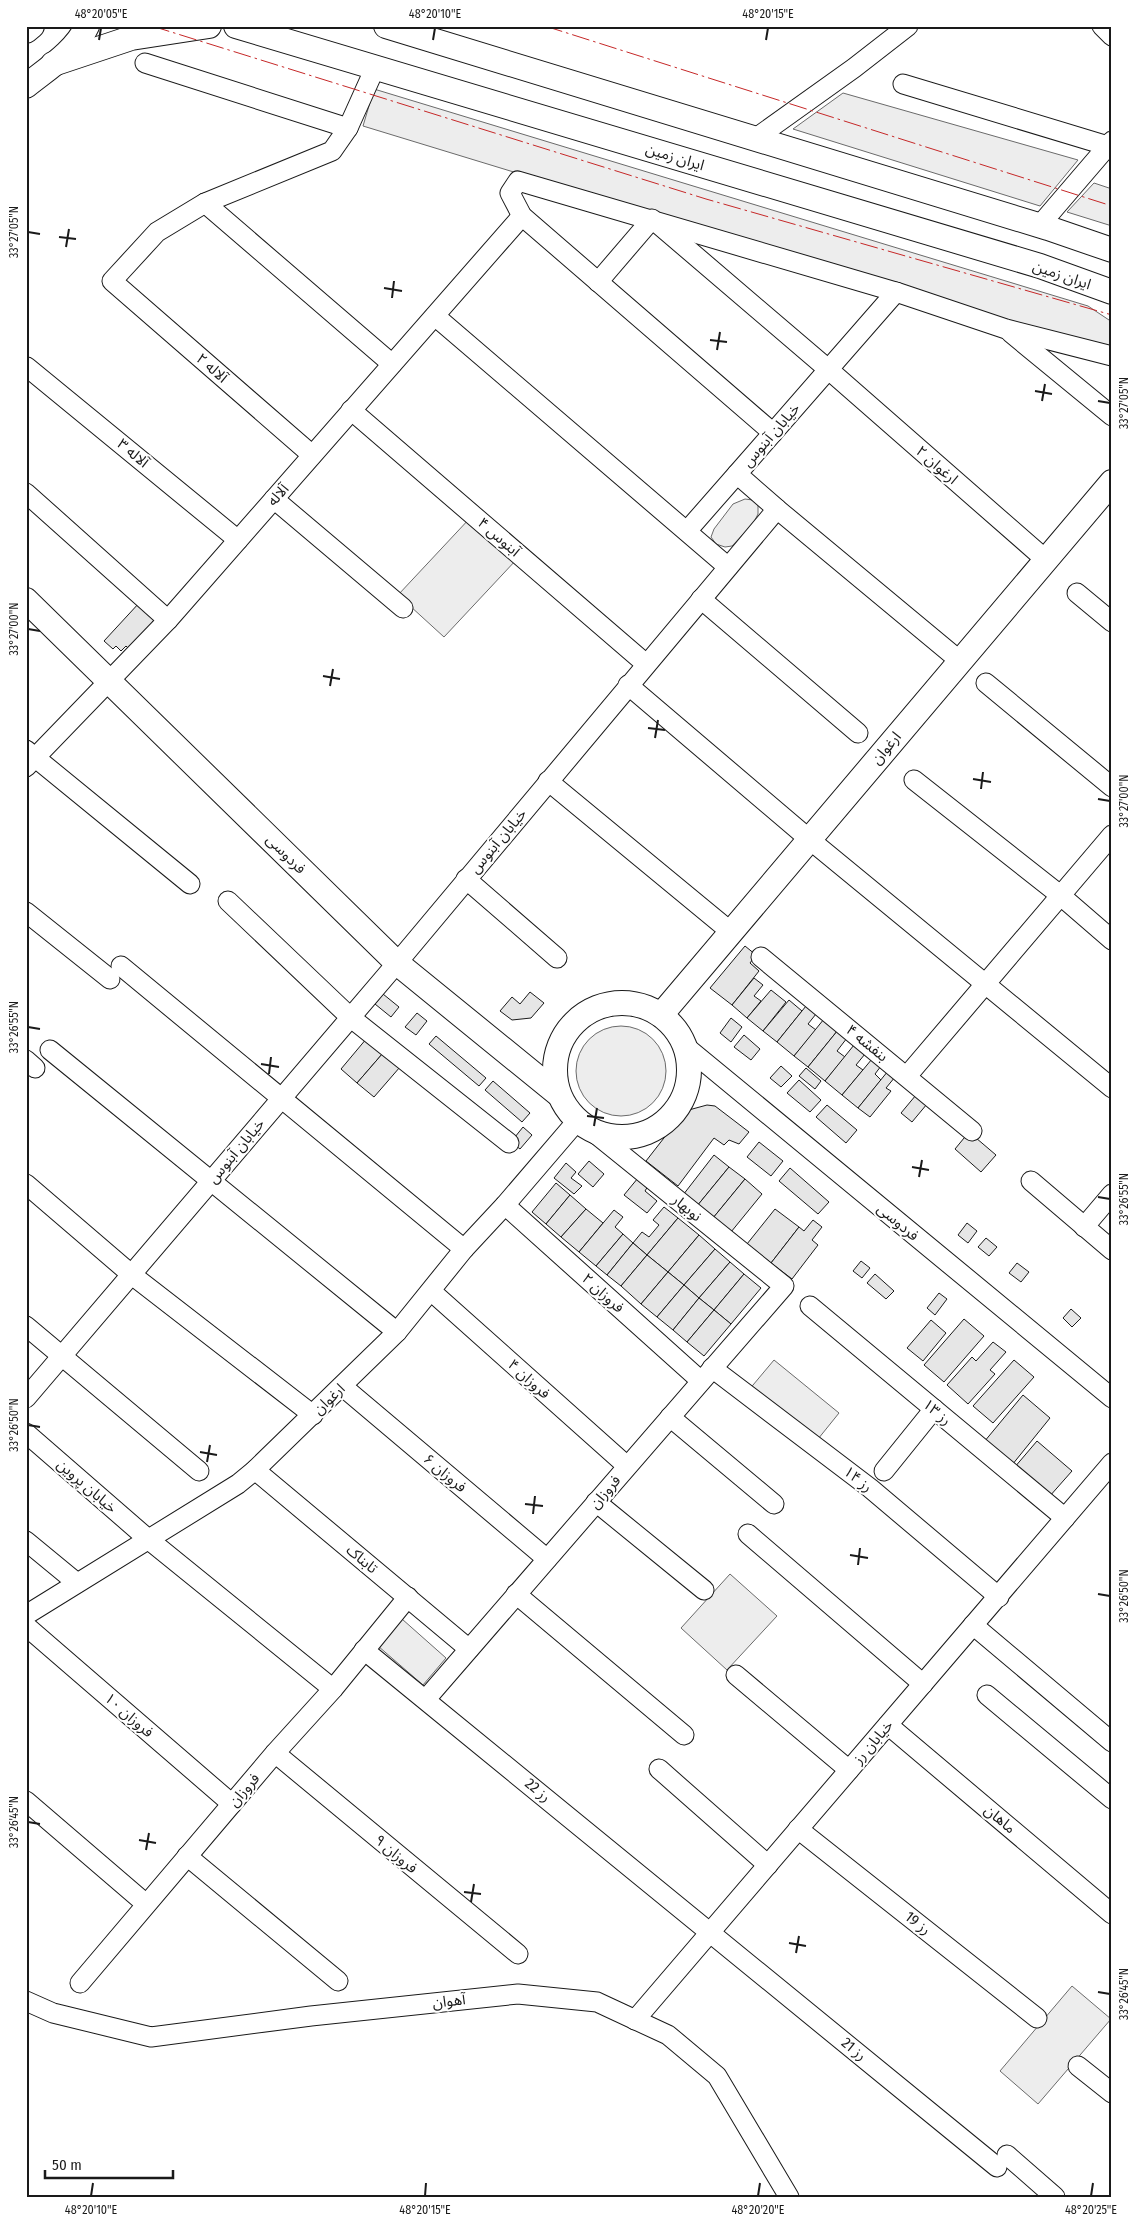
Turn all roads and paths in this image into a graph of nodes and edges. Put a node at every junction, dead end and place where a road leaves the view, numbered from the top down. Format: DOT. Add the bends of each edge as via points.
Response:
graph roads {
  1 [pos="32,26"];
  2 [pos="87,26"];
  3 [pos="209,26"];
  4 [pos="236,26"];
  5 [pos="386,26"];
  6 [pos="908,26"];
  7 [pos="1102,26"];
  8 [pos="26,31"];
  9 [pos="1112,36"];
  10 [pos="145,63"];
  11 [pos="53,64"];
  12 [pos="375,68"];
  13 [pos="903,84"];
  14 [pos="26,86"];
  15 [pos="348,128"];
  16 [pos="756,138"];
  17 [pos="1107,153"];
  18 [pos="205,203"];
  19 [pos="522,216"];
  20 [pos="652,219"];
  21 [pos="1040,225"];
  22 [pos="1112,250"];
  23 [pos="598,282"];
  24 [pos="896,292"];
  25 [pos="1112,292"];
  26 [pos="435,316"];
  27 [pos="1006,329"];
  28 [pos="1112,356"];
  29 [pos="392,364"];
  30 [pos="28,366"];
  31 [pos="829,370"];
  32 [pos="351,410"];
  33 [pos="1112,416"];
  34 [pos="773,433"];
  35 [pos="312,455"];
  36 [pos="737,474"];
  37 [pos="1112,482"];
  38 [pos="26,493"];
  39 [pos="274,499"];
  40 [pos="777,509"];
  41 [pos="687,531"];
  42 [pos="238,540"];
  43 [pos="1046,560"];
  44 [pos="728,567"];
  45 [pos="1078,593"];
  46 [pos="701,599"];
  47 [pos="26,600"];
  48 [pos="403,608"];
  49 [pos="168,620"];
  50 [pos="1112,622"];
  51 [pos="960,661"];
  52 [pos="646,664"];
  53 [pos="109,682"];
  54 [pos="986,683"];
  55 [pos="628,685"];
  56 [pos="858,733"];
  57 [pos="29,758"];
  58 [pos="914,780"];
  59 [pos="548,781"];
  60 [pos="1112,787"];
  61 [pos="1112,835"];
  62 [pos="809,839"];
  63 [pos="466,879"];
  64 [pos="190,884"];
  65 [pos="1060,896"];
  66 [pos="228,901"];
  67 [pos="26,912"];
  68 [pos="731,932"];
  69 [pos="1112,940"];
  70 [pos="761,957"];
  71 [pos="558,958"];
  72 [pos="396,963"];
  73 [pos="985,984"];
  74 [pos="661,1015"];
  75 [pos="350,1017"];
  76 [pos="685,1046"];
  77 [pos="50,1050"];
  78 [pos="907,1076"];
  79 [pos="1112,1088"];
  80 [pos="558,1094"];
  81 [pos="281,1098"];
  82 [pos="584,1125"];
  83 [pos="972,1131"];
  84 [pos="509,1143"];
  85 [pos="211,1181"];
  86 [pos="1031,1181"];
  87 [pos="26,1184"];
  88 [pos="1112,1194"];
  89 [pos="505,1205"];
  90 [pos="1084,1227"];
  91 [pos="464,1249"];
  92 [pos="1112,1250"];
  93 [pos="132,1275"];
  94 [pos="784,1286"];
  95 [pos="431,1291"];
  96 [pos="810,1306"];
  97 [pos="26,1326"];
  98 [pos="397,1332"];
  99 [pos="62,1356"];
  100 [pos="707,1374"];
  101 [pos="342,1386"];
  102 [pos="26,1398"];
  103 [pos="1112,1398"];
  104 [pos="934,1409"];
  105 [pos="313,1415"];
  106 [pos="670,1417"];
  107 [pos="26,1433"];
  108 [pos="1112,1463"];
  109 [pos="627,1466"];
  110 [pos="198,1470"];
  111 [pos="255,1470"];
  112 [pos="884,1471"];
  113 [pos="596,1502"];
  114 [pos="774,1504"];
  115 [pos="1065,1518"];
  116 [pos="748,1534"];
  117 [pos="148,1539"];
  118 [pos="26,1541"];
  119 [pos="547,1559"];
  120 [pos="77,1583"];
  121 [pos="704,1590"];
  122 [pos="516,1594"];
  123 [pos="408,1597"];
  124 [pos="999,1597"];
  125 [pos="26,1615"];
  126 [pos="973,1625"];
  127 [pos="26,1626"];
  128 [pos="469,1648"];
  129 [pos="364,1650"];
  130 [pos="736,1675"];
  131 [pos="923,1684"];
  132 [pos="333,1689"];
  133 [pos="987,1695"];
  134 [pos="426,1699"];
  135 [pos="888,1725"];
  136 [pos="684,1735"];
  137 [pos="1112,1742"];
  138 [pos="275,1754"];
  139 [pos="659,1769"];
  140 [pos="849,1770"];
  141 [pos="1112,1799"];
  142 [pos="26,1801"];
  143 [pos="232,1804"];
  144 [pos="798,1829"];
  145 [pos="187,1856"];
  146 [pos="768,1865"];
  147 [pos="146,1904"];
  148 [pos="1112,1914"];
  149 [pos="710,1931"];
  150 [pos="518,1954"];
  151 [pos="338,1981"];
  152 [pos="80,1983"];
  153 [pos="26,2001"];
  154 [pos="1037,2018"];
  155 [pos="635,2020"];
  156 [pos="1078,2066"];
  157 [pos="1112,2093"];
  158 [pos="789,2197"];
  159 [pos="1055,2197"];
  1 -- 8 [label="main road"];
  2 -- 11 [label="main road" via="78,40"];
  3 -- 11 [label="main road" via="131,38"];
  4 -- 12 [label="main road, ایران زمین"];
  5 -- 16 [label="main road"];
  6 -- 16 [label="street"];
  7 -- 9 [label="street"];
  10 -- 15 [label="street"];
  11 -- 14 [label="main road"];
  12 -- 15 [label="street"];
  12 -- 25 [label="main road, ایران زمین" via="1040,266"];
  13 -- 17 [label="street"];
  15 -- 18 [label="street" via="332,151"];
  16 -- 21 [label="main road"];
  17 -- 21 [label="street"];
  18 -- 29 [label="street"];
  18 -- 35 [label="street, آلاله ۲" via="157,232 112,281"];
  19 -- 20 [label="street" via="510,193 518,180"];
  19 -- 23 [label="street"];
  19 -- 26 [label="street, آلاله"];
  20 -- 23 [label="street"];
  20 -- 24 [label="street"];
  20 -- 31 [label="street, ارغوان ۲"];
  21 -- 22 [label="main road"];
  23 -- 34 [label="street"];
  24 -- 27 [label="street"];
  24 -- 31 [label="street, خیابان آبنوس"];
  26 -- 29 [label="street, آلاله"];
  26 -- 41 [label="street"];
  27 -- 28 [label="street"];
  27 -- 33 [label="street"];
  29 -- 32 [label="street, آلاله"];
  30 -- 42 [label="street, آلاله ۳"];
  31 -- 34 [label="street, خیابان آبنوس"];
  31 -- 43 [label="street, ارغوان ۲"];
  32 -- 35 [label="street, آلاله"];
  32 -- 52 [label="street, آبنوس ۴"];
  34 -- 36 [label="street, خیابان آبنوس"];
  35 -- 39 [label="street, آلاله"];
  36 -- 40 [label="street, خیابان آبنوس"];
  36 -- 41 [label="street"];
  37 -- 43 [label="main road, ارغوان"];
  38 -- 49 [label="street"];
  39 -- 42 [label="street, آلاله"];
  39 -- 48 [label="street"];
  40 -- 44 [label="street, خیابان آبنوس"];
  40 -- 51 [label="street"];
  41 -- 44 [label="street"];
  42 -- 49 [label="street, آلاله"];
  43 -- 51 [label="main road, ارغوان"];
  44 -- 46 [label="street, خیابان آبنوس"];
  45 -- 50 [label="street"];
  46 -- 52 [label="street, خیابان آبنوس"];
  46 -- 56 [label="street"];
  47 -- 53 [label="main road, فردوسی"];
  49 -- 53 [label="street, آلاله"];
  51 -- 62 [label="main road, ارغوان"];
  52 -- 55 [label="street, خیابان آبنوس"];
  53 -- 57 [label="street, آلاله"];
  53 -- 72 [label="main road, فردوسی"];
  54 -- 60 [label="street"];
  55 -- 59 [label="street, خیابان آبنوس"];
  55 -- 62 [label="street"];
  57 -- 64 [label="street"];
  58 -- 65 [label="street"];
  59 -- 63 [label="street, خیابان آبنوس"];
  59 -- 68 [label="street"];
  61 -- 65 [label="street"];
  62 -- 68 [label="main road, ارغوان"];
  62 -- 73 [label="street"];
  63 -- 71 [label="street"];
  63 -- 72 [label="street, خیابان آبنوس"];
  65 -- 69 [label="street"];
  65 -- 73 [label="street"];
  66 -- 75 [label="street"];
  67 -- 81 [label="street" via="116,972"];
  68 -- 74 [label="main road, ارغوان"];
  70 -- 78 [label="street, بنفشه ۴"];
  72 -- 75 [label="street, خیابان آبنوس"];
  72 -- 80 [label="main road, فردوسی"];
  73 -- 78 [label="street"];
  73 -- 79 [label="street"];
  74 -- 76 [label="main road" via="675,1028"];
  74 -- 80 [label="main road" via="644,1006 625,1003 606,1004 588,1011 573,1023 555,1056"];
  75 -- 81 [label="street, خیابان آبنوس"];
  75 -- 84 [label="street"];
  76 -- 82 [label="main road" via="689,1065 688,1086 680,1104 667,1120 650,1132 630,1137 610,1136"];
  76 -- 103 [label="street, فردوسی"];
  77 -- 85 [label="street"];
  78 -- 83 [label="street, بنفشه ۴"];
  80 -- 82 [label="main road" via="566,1109"];
  81 -- 85 [label="street, خیابان آبنوس"];
  81 -- 91 [label="street"];
  82 -- 89 [label="street, ارغوان"];
  82 -- 94 [label="street, نوبهار"];
  85 -- 93 [label="street, خیابان آبنوس"];
  85 -- 98 [label="street"];
  86 -- 90 [label="street"];
  87 -- 93 [label="street"];
  88 -- 90 [label="street"];
  89 -- 91 [label="street, ارغوان"];
  89 -- 100 [label="street, فروزان ۲"];
  90 -- 92 [label="street"];
  91 -- 95 [label="street, ارغوان"];
  93 -- 99 [label="street, خیابان آبنوس"];
  93 -- 105 [label="street"];
  94 -- 100 [label="street, فروزان"];
  95 -- 98 [label="street, ارغوان"];
  95 -- 109 [label="street, فروزان ۴"];
  96 -- 104 [label="street, رز ۱۳"];
  97 -- 99 [label="street"];
  98 -- 101 [label="street, ارغوان"];
  99 -- 102 [label="street, خیابان آبنوس"];
  99 -- 110 [label="street"];
  100 -- 106 [label="street, فروزان"];
  100 -- 124 [label="street, رز ۱۴" via="870,1488"];
  101 -- 105 [label="street, ارغوان"];
  101 -- 119 [label="street, فروزان ۶"];
  104 -- 112 [label="street"];
  104 -- 115 [label="street, رز ۱۳"];
  105 -- 111 [label="street, ارغوان"];
  106 -- 109 [label="street, فروزان"];
  106 -- 114 [label="street"];
  107 -- 117 [label="street, خیابان پروین"];
  108 -- 115 [label="street, خیابان رز"];
  109 -- 113 [label="street, فروزان"];
  111 -- 117 [label="street, ارغوان" via="238,1484"];
  111 -- 123 [label="street, تابناک"];
  113 -- 119 [label="street, فروزان"];
  113 -- 121 [label="street"];
  115 -- 124 [label="street, خیابان رز"];
  116 -- 131 [label="street"];
  117 -- 120 [label="street, ارغوان"];
  117 -- 132 [label="street, خیابان پروین"];
  118 -- 120 [label="street"];
  119 -- 122 [label="street, فروزان"];
  120 -- 125 [label="street, ارغوان"];
  122 -- 128 [label="street, فروزان"];
  122 -- 136 [label="street"];
  123 -- 128 [label="street, تابناک"];
  123 -- 129 [label="street, فروزان"];
  124 -- 126 [label="street, خیابان رز"];
  126 -- 131 [label="street, خیابان رز"];
  126 -- 137 [label="street"];
  127 -- 143 [label="street, فروزان ۱۰"];
  128 -- 134 [label="street, فروزان"];
  129 -- 132 [label="street, فروزان"];
  129 -- 134 [label="street, رز 22"];
  130 -- 140 [label="street"];
  131 -- 135 [label="street, خیابان رز"];
  132 -- 138 [label="street, فروزان"];
  133 -- 141 [label="street"];
  134 -- 149 [label="street, رز 22"];
  135 -- 140 [label="street, خیابان رز"];
  135 -- 148 [label="street, ماهان"];
  138 -- 143 [label="street, فروزان"];
  138 -- 150 [label="street, فروزان ۹"];
  139 -- 146 [label="street"];
  140 -- 144 [label="street, خیابان رز"];
  142 -- 147 [label="street"];
  143 -- 145 [label="street, فروزان"];
  144 -- 146 [label="street, خیابان رز"];
  144 -- 154 [label="street, رز 19"];
  145 -- 147 [label="street, فروزان"];
  145 -- 151 [label="street"];
  146 -- 149 [label="street, خیابان رز"];
  147 -- 152 [label="street, فروزان"];
  149 -- 155 [label="street, خیابان رز"];
  149 -- 159 [label="street, رز 21" via="1002,2161"];
  153 -- 155 [label="street, آهوان" via="52,2014 150,2037 518,1994 597,2002"];
  155 -- 158 [label="street, آهوان" via="668,2035 717,2076"];
  156 -- 157 [label="street"];
}
